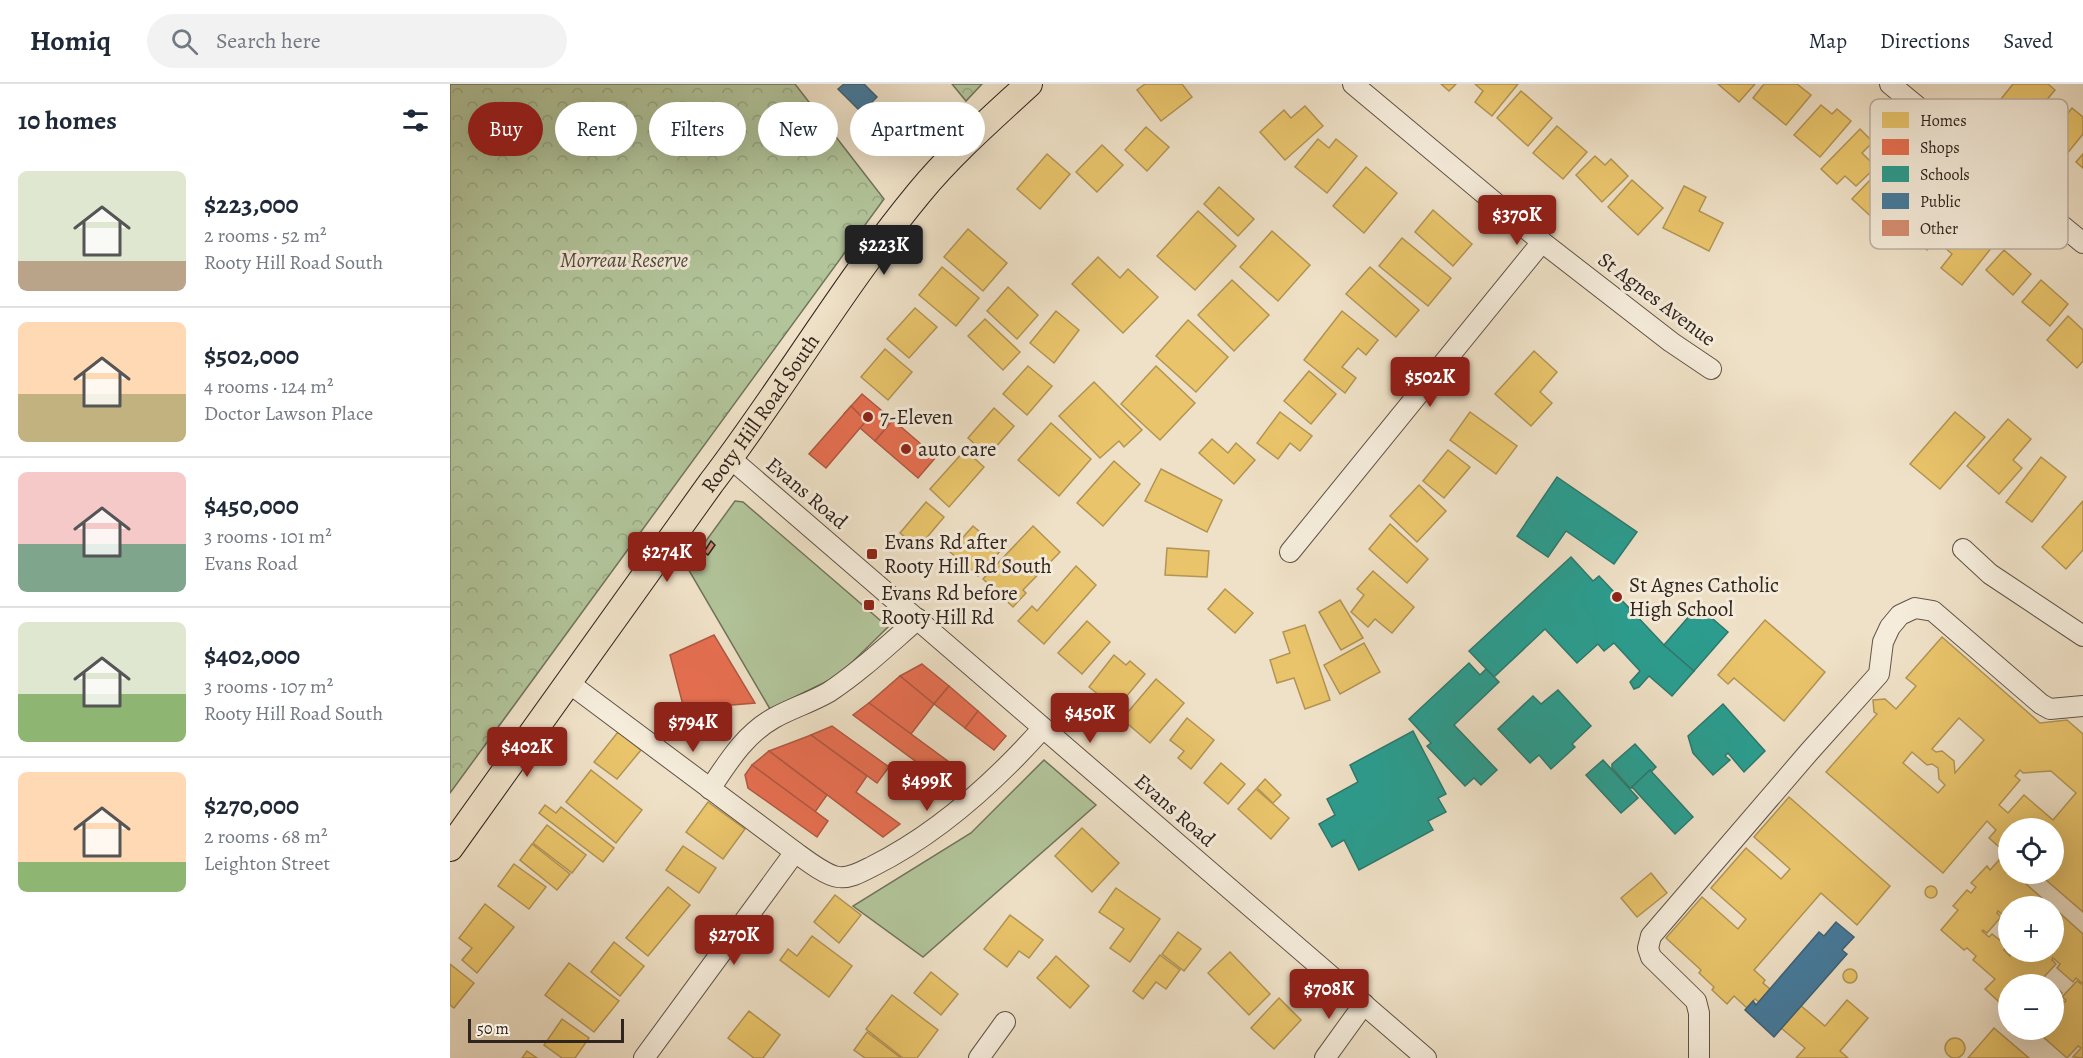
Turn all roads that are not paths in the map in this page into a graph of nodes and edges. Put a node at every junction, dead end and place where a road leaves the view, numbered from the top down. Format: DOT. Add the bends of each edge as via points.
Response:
graph roads {
  1 [pos="1029,84"];
  2 [pos="1353,84"];
  3 [pos="1890,84"];
  4 [pos="1908,99"];
  5 [pos="2068,231"];
  6 [pos="1542,242"];
  7 [pos="2083,243"];
  8 [pos="1711,369"];
  9 [pos="730,458"];
  10 [pos="1964,549"];
  11 [pos="1290,552"];
  12 [pos="918,619"];
  13 [pos="2083,636"];
  14 [pos="569,683"];
  15 [pos="2083,706"];
  16 [pos="1042,728"];
  17 [pos="710,789"];
  18 [pos="450,848"];
  19 [pos="795,852"];
  20 [pos="1364,1005"];
  21 [pos="1005,1022"];
  22 [pos="644,1058"];
  23 [pos="979,1058"];
  24 [pos="1325,1058"];
  25 [pos="1426,1058"];
  26 [pos="1699,1058"];
  1 -- 9 [label="main road, Rooty Hill Road South" via="972,136 919,193"];
  2 -- 6 [label="street, St Agnes Avenue"];
  3 -- 4 [label="street"];
  5 -- 7 [label="street"];
  6 -- 8 [label="street, St Agnes Avenue"];
  6 -- 11 [label="street"];
  9 -- 12 [label="street, Evans Road"];
  9 -- 14 [label="main road, Rooty Hill Road South"];
  10 -- 13 [label="street" via="1990,574"];
  12 -- 16 [label="street, Evans Road"];
  12 -- 17 [label="street" via="856,673 760,728 727,763"];
  14 -- 17 [label="street"];
  14 -- 18 [label="main road, Rooty Hill Road South"];
  15 -- 26 [label="street" via="2050,709 2041,704 1933,611 1915,608 1900,615 1883,642 1879,674 1651,936 1648,948 1652,957 1696,1001"];
  16 -- 19 [label="street" via="977,795 925,837 895,855 855,875 838,878"];
  16 -- 20 [label="street, Evans Road"];
  17 -- 19 [label="street"];
  19 -- 22 [label="street"];
  20 -- 24 [label="street"];
  20 -- 25 [label="street, Evans Road"];
  21 -- 23 [label="street"];
}
